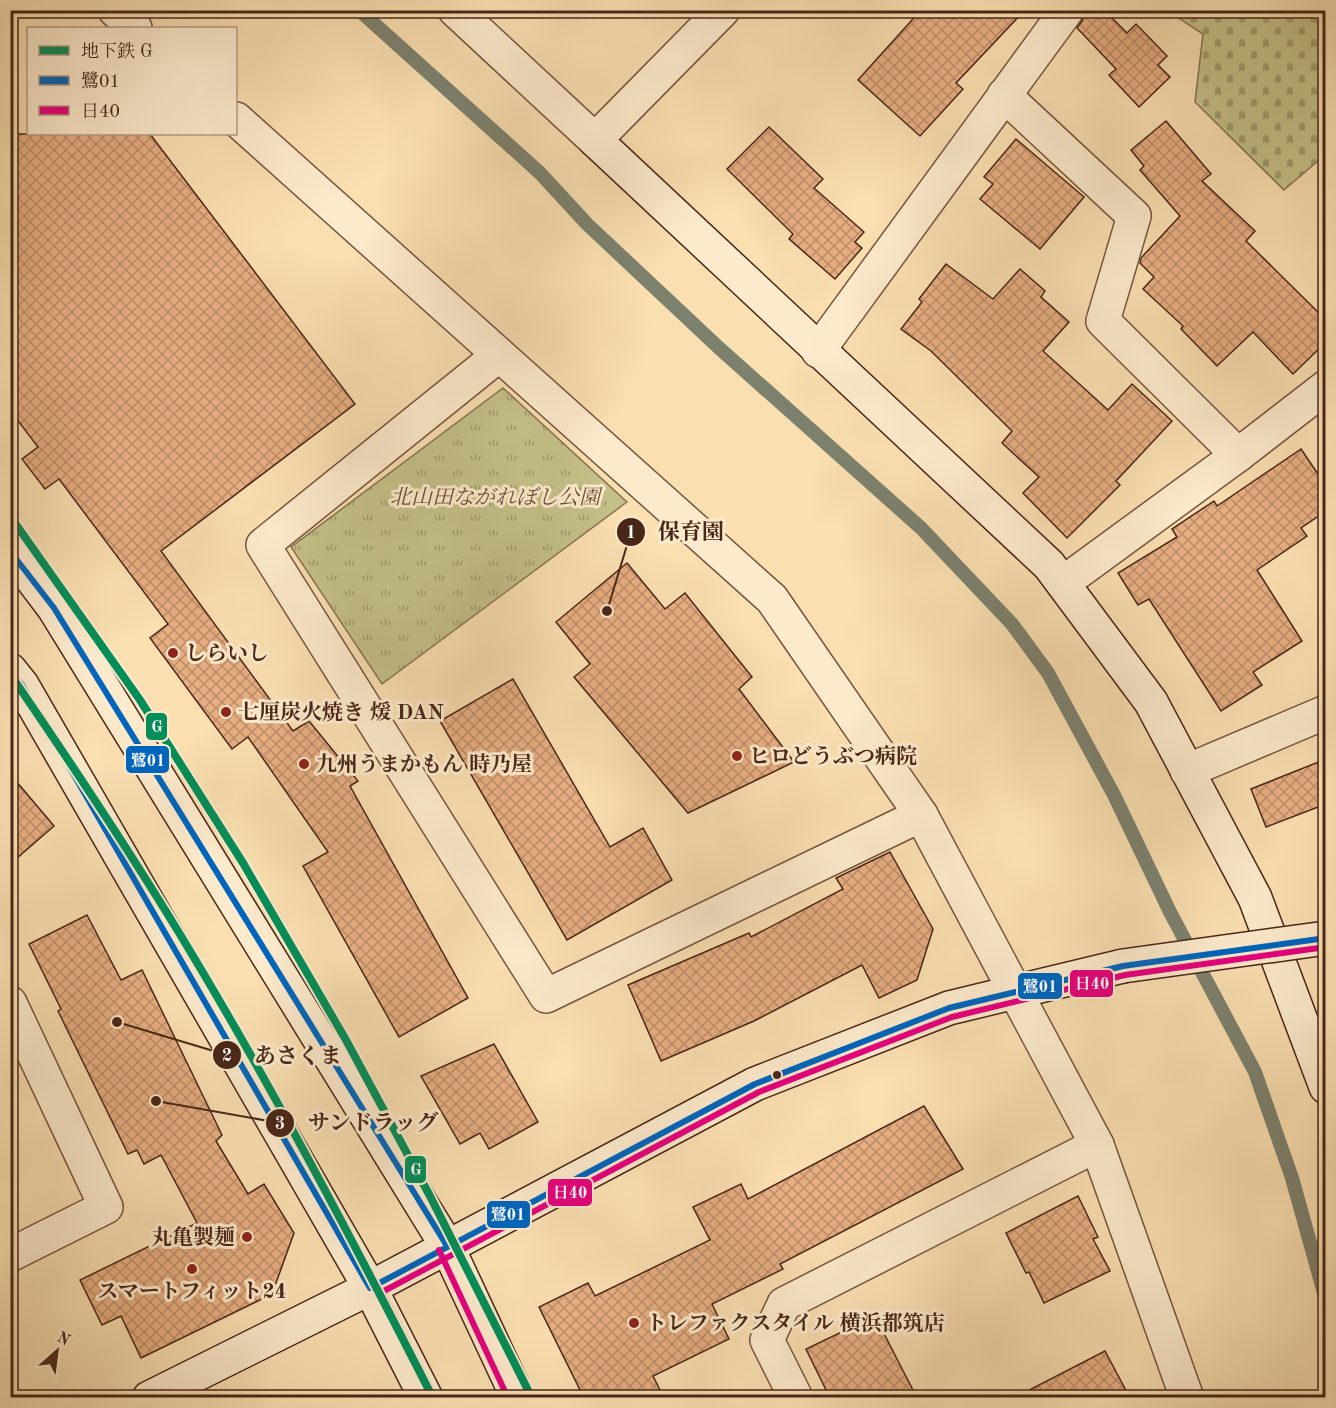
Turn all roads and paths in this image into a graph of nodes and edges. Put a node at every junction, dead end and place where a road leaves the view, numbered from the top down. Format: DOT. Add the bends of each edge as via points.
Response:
graph roads {
  1 [pos="115,10"];
  2 [pos="455,10"];
  3 [pos="723,10"];
  4 [pos="1067,10"];
  5 [pos="134,27"];
  6 [pos="1004,95"];
  7 [pos="237,120"];
  8 [pos="594,140"];
  9 [pos="818,351"];
  10 [pos="500,355"];
  11 [pos="1326,387"];
  12 [pos="1238,455"];
  13 [pos="10,550"];
  14 [pos="1063,583"];
  15 [pos="10,670"];
  16 [pos="1326,712"];
  17 [pos="1187,771"];
  18 [pos="921,815"];
  19 [pos="1326,938"];
  20 [pos="1015,991"];
  21 [pos="10,1003"];
  22 [pos="1326,1087"];
  23 [pos="1097,1145"];
  24 [pos="447,1246"];
  25 [pos="10,1255"];
  26 [pos="370,1288"];
  27 [pos="149,1398"];
  28 [pos="426,1398"];
  29 [pos="518,1398"];
  30 [pos="796,1398"];
  31 [pos="1187,1398"];
  1 -- 5 [label="street"];
  2 -- 8 [label="street"];
  3 -- 8 [label="street"];
  4 -- 6 [label="street"];
  6 -- 9 [label="street"];
  6 -- 12 [label="street" via="1134,216 1103,321"];
  7 -- 10 [label="street"];
  8 -- 9 [label="street"];
  9 -- 14 [label="street" via="1049,565"];
  10 -- 18 [label="street" via="772,599"];
  10 -- 18 [label="street" via="263,545 546,996"];
  11 -- 12 [label="street"];
  12 -- 14 [label="street"];
  13 -- 24 [label="street" via="54,608"];
  14 -- 17 [label="street" via="1151,702"];
  15 -- 26 [label="street"];
  16 -- 17 [label="street"];
  17 -- 22 [label="street" via="1255,898"];
  18 -- 20 [label="street"];
  19 -- 20 [label="street, bridge" via="1123,966"];
  20 -- 23 [label="street"];
  20 -- 24 [label="street" via="949,1008 755,1084"];
  21 -- 25 [label="street" via="106,1207"];
  23 -- 30 [label="street" via="784,1304 767,1340"];
  23 -- 31 [label="street"];
  24 -- 26 [label="street"];
  24 -- 29 [label="street"];
  26 -- 27 [label="street"];
  26 -- 28 [label="street"];
}
